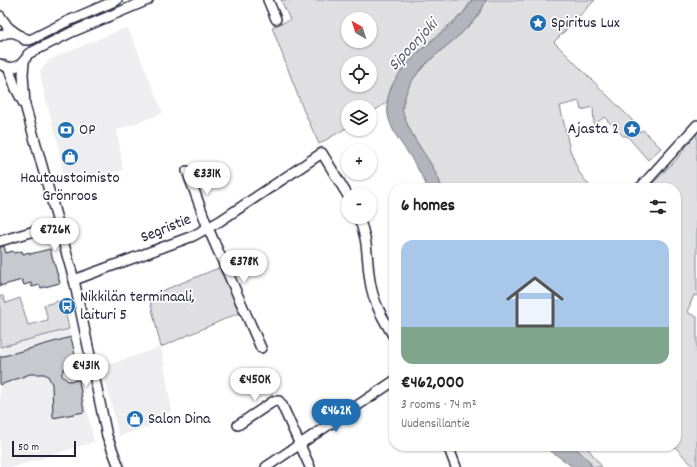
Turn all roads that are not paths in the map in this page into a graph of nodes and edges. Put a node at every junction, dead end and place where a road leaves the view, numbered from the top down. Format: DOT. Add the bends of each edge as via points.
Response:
graph roads {
  1 [pos="117,0"];
  2 [pos="148,0"];
  3 [pos="268,0"];
  4 [pos="0,16"];
  5 [pos="276,19"];
  6 [pos="19,35"];
  7 [pos="0,36"];
  8 [pos="26,58"];
  9 [pos="4,66"];
  10 [pos="25,105"];
  11 [pos="697,125"];
  12 [pos="187,171"];
  13 [pos="645,183"];
  14 [pos="343,188"];
  15 [pos="58,224"];
  16 [pos="361,224"];
  17 [pos="208,228"];
  18 [pos="0,241"];
  19 [pos="74,280"];
  20 [pos="389,328"];
  21 [pos="261,348"];
  22 [pos="389,384"];
  23 [pos="238,425"];
  24 [pos="300,444"];
  25 [pos="450,451"];
  26 [pos="118,467"];
  27 [pos="266,467"];
  28 [pos="310,467"];
  29 [pos="456,467"];
  1 -- 6 [label="street" via="32,39"];
  2 -- 8 [label="street" via="72,32"];
  3 -- 5 [label="street"];
  4 -- 6 [label="street" via="8,27"];
  6 -- 7 [label="street" via="8,32"];
  6 -- 8 [label="street" via="27,44"];
  8 -- 9 [label="street" via="15,67"];
  8 -- 10 [label="street" via="23,74"];
  9 -- 10 [label="street"];
  10 -- 15 [label="street"];
  11 -- 13 [label="street"];
  12 -- 17 [label="street"];
  14 -- 17 [label="street, Segristie" via="322,153"];
  15 -- 18 [label="street"];
  15 -- 19 [label="street"];
  16 -- 20 [label="street" via="368,252 369,280 373,296"];
  17 -- 19 [label="street, Segristie" via="186,239"];
  17 -- 21 [label="street"];
  19 -- 26 [label="street" via="107,436"];
  22 -- 24 [label="street"];
  23 -- 24 [label="street" via="274,401 278,402 282,405"];
  24 -- 27 [label="street"];
  24 -- 28 [label="street"];
  25 -- 29 [label="street"];
}
